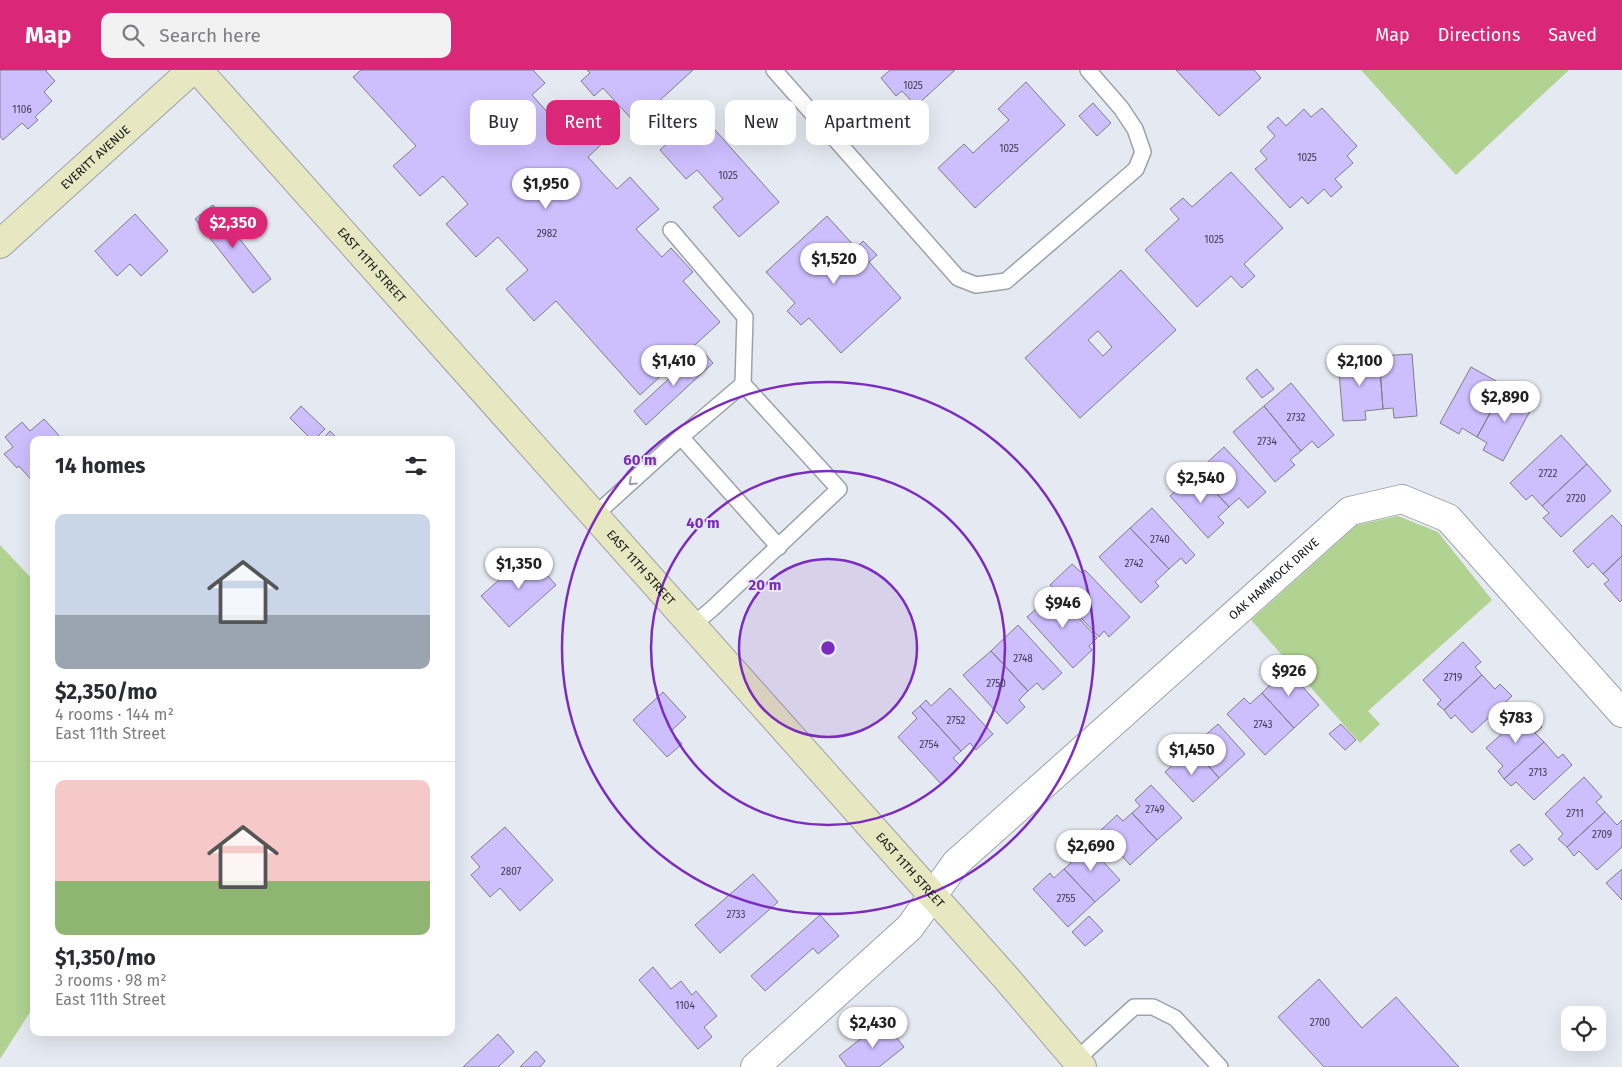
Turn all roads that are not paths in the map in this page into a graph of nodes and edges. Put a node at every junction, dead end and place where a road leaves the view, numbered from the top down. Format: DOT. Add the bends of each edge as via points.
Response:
graph roads {
  1 [pos="192,70"];
  2 [pos="198,70"];
  3 [pos="774,70"];
  4 [pos="1088,70"];
  5 [pos="671,230"];
  6 [pos="0,244"];
  7 [pos="743,384"];
  8 [pos="681,437"];
  9 [pos="595,515"];
  10 [pos="778,546"];
  11 [pos="693,625"];
  12 [pos="1622,713"];
  13 [pos="933,895"];
  14 [pos="1079,1063"];
  15 [pos="755,1067"];
  16 [pos="1220,1067"];
  1 -- 6 [label="main road, EVERITT AVENUE"];
  2 -- 9 [label="main road, EAST 11TH STREET"];
  3 -- 4 [label="lane" via="958,278 976,285 1006,281 1136,169 1143,152 1135,129"];
  5 -- 7 [label="lane" via="745,317"];
  7 -- 8 [label="lane"];
  7 -- 10 [label="lane" via="839,489"];
  8 -- 9 [label="lane, one-way"];
  8 -- 10 [label="lane"];
  9 -- 11 [label="main road, EAST 11TH STREET"];
  10 -- 11 [label="lane"];
  11 -- 13 [label="main road, EAST 11TH STREET"];
  12 -- 13 [label="street, OAK HAMMOCK DRIVE" via="1448,518 1402,499 1350,511 956,863"];
  13 -- 14 [label="main road, EAST 11TH STREET"];
  13 -- 15 [label="street, OAK HAMMOCK DRIVE" via="910,927"];
  14 -- 16 [label="lane" via="1134,1007 1153,1006 1175,1018"];
}
